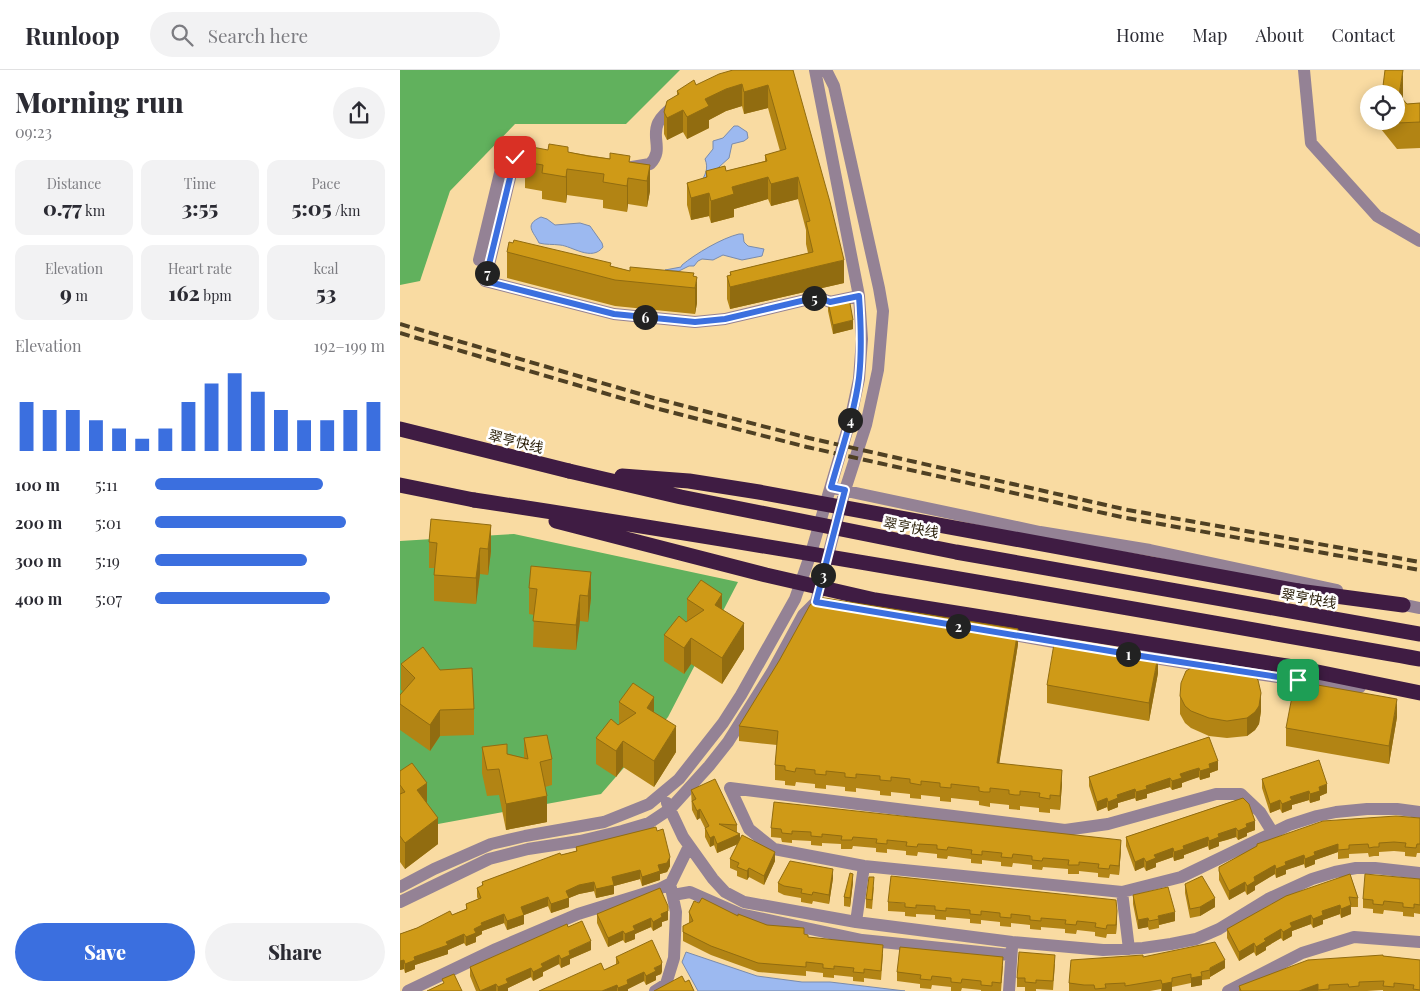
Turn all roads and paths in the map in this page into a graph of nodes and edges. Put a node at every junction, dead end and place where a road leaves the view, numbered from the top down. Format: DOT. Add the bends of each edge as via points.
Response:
graph roads {
  1 [pos="815,70"];
  2 [pos="826,70"];
  3 [pos="1304,70"];
  4 [pos="688,97"];
  5 [pos="515,157"];
  6 [pos="554,160"];
  7 [pos="622,166"];
  8 [pos="1420,241"];
  9 [pos="479,260"];
  10 [pos="859,296"];
  11 [pos="400,429"];
  12 [pos="570,471"];
  13 [pos="400,485"];
  14 [pos="831,487"];
  15 [pos="845,490"];
  16 [pos="474,500"];
  17 [pos="794,598"];
  18 [pos="820,603"];
  19 [pos="1403,605"];
  20 [pos="1420,608"];
  21 [pos="864,610"];
  22 [pos="962,627"];
  23 [pos="992,632"];
  24 [pos="1420,634"];
  25 [pos="1080,646"];
  26 [pos="1128,654"];
  27 [pos="1420,659"];
  28 [pos="1420,693"];
  29 [pos="662,794"];
  30 [pos="670,809"];
  31 [pos="1420,812"];
  32 [pos="1273,833"];
  33 [pos="689,846"];
  34 [pos="864,866"];
  35 [pos="1420,874"];
  36 [pos="400,887"];
  37 [pos="672,889"];
  38 [pos="1122,892"];
  39 [pos="400,902"];
  40 [pos="856,922"];
  41 [pos="1420,942"];
  42 [pos="1011,948"];
  43 [pos="1129,950"];
  44 [pos="408,991"];
  45 [pos="655,991"];
  46 [pos="1009,991"];
  47 [pos="1228,991"];
  1 -- 10 [label="street"];
  2 -- 15 [label="street" via="834,86 882,312 878,370 866,425"];
  3 -- 8 [label="street" via="1311,144 1377,216"];
  4 -- 7 [label="street" via="658,122 657,153 652,162"];
  5 -- 6 [label="street"];
  5 -- 9 [label="street" via="500,173"];
  5 -- 10 [label="street" via="485,281 614,314 695,322 725,319 818,297 830,302"];
  10 -- 14 [label="street" via="862,339 859,378"];
  11 -- 12 [label="highway, 翠亨快线"];
  12 -- 19 [label="highway, bridge" via="689,481 759,492 1298,591"];
  12 -- 24 [label="highway, 翠亨快线, bridge" via="690,499 956,552"];
  13 -- 16 [label="highway"];
  14 -- 15 [label="street"];
  14 -- 17 [label="street"];
  15 -- 18 [label="street"];
  15 -- 19 [label="street" via="1040,532 1150,550"];
  16 -- 27 [label="highway, bridge" via="700,534"];
  16 -- 28 [label="highway, bridge" via="875,600 1293,667"];
  17 -- 18 [label="street"];
  17 -- 29 [label="street" via="723,723"];
  18 -- 30 [label="street" via="803,615 728,742"];
  19 -- 20 [label="street"];
  21 -- 22 [label="street"];
  23 -- 25 [label="street"];
  26 -- 28 [label="street" via="1298,680"];
  29 -- 30 [label="street"];
  29 -- 36 [label="street" via="649,804 604,822 491,844"];
  30 -- 33 [label="street"];
  30 -- 39 [label="street" via="649,823 622,831 489,859"];
  31 -- 32 [label="street" via="1367,809 1336,812"];
  32 -- 34 [label="street" via="1260,812 1241,794 1216,794 1108,824 1066,830 730,788 750,829 774,849"];
  32 -- 38 [label="street" via="1181,878"];
  33 -- 37 [label="street"];
  33 -- 40 [label="street" via="725,892 744,902"];
  34 -- 38 [label="street"];
  34 -- 40 [label="street"];
  35 -- 43 [label="street" via="1366,868 1335,872 1268,899 1219,930 1196,938"];
  37 -- 42 [label="street" via="690,892 740,914 862,940"];
  37 -- 44 [label="street" via="659,889 578,914"];
  37 -- 45 [label="street" via="676,912 674,958 666,984"];
  38 -- 43 [label="street"];
  40 -- 42 [label="street"];
  41 -- 47 [label="street" via="1354,937 1302,952"];
  42 -- 43 [label="street"];
  42 -- 46 [label="street"];
}
